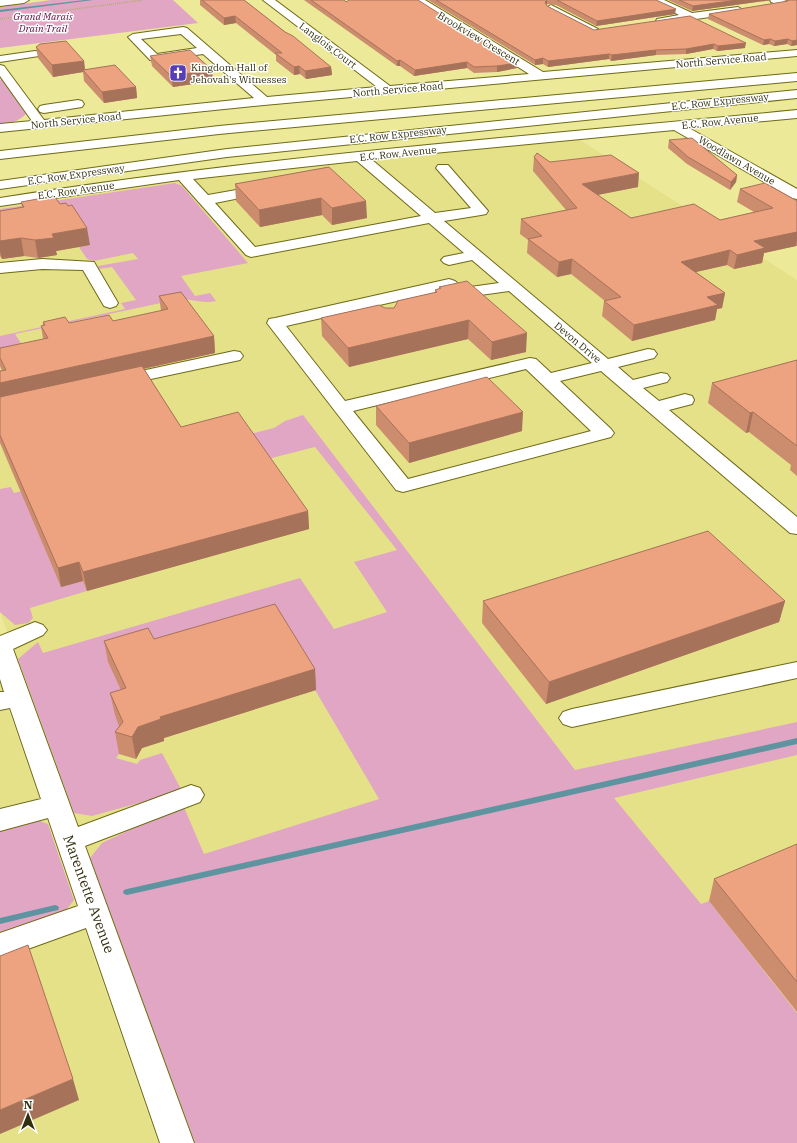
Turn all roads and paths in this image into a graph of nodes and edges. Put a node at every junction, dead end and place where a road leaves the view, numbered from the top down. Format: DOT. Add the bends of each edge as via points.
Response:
graph roads {
  1 [pos="24,0"];
  2 [pos="143,0"];
  3 [pos="268,0"];
  4 [pos="418,0"];
  5 [pos="656,0"];
  6 [pos="0,3"];
  7 [pos="775,3"];
  8 [pos="551,8"];
  9 [pos="750,8"];
  10 [pos="797,9"];
  11 [pos="691,16"];
  12 [pos="0,19"];
  13 [pos="653,22"];
  14 [pos="711,26"];
  15 [pos="597,31"];
  16 [pos="752,46"];
  17 [pos="206,50"];
  18 [pos="797,53"];
  19 [pos="34,54"];
  20 [pos="772,55"];
  21 [pos="0,58"];
  22 [pos="0,68"];
  23 [pos="541,76"];
  24 [pos="797,77"];
  25 [pos="388,90"];
  26 [pos="797,94"];
  27 [pos="264,101"];
  28 [pos="78,104"];
  29 [pos="31,111"];
  30 [pos="797,114"];
  31 [pos="40,123"];
  32 [pos="676,126"];
  33 [pos="0,128"];
  34 [pos="2,155"];
  35 [pos="359,156"];
  36 [pos="443,168"];
  37 [pos="183,176"];
  38 [pos="0,185"];
  39 [pos="279,187"];
  40 [pos="797,195"];
  41 [pos="205,200"];
  42 [pos="0,202"];
  43 [pos="432,218"];
  44 [pos="472,247"];
  45 [pos="449,260"];
  46 [pos="0,268"];
  47 [pos="512,286"];
  48 [pos="110,302"];
  49 [pos="366,303"];
  50 [pos="556,303"];
  51 [pos="539,309"];
  52 [pos="382,317"];
  53 [pos="648,354"];
  54 [pos="234,356"];
  55 [pos="604,365"];
  56 [pos="547,378"];
  57 [pos="661,378"];
  58 [pos="102,385"];
  59 [pos="630,386"];
  60 [pos="685,400"];
  61 [pos="341,408"];
  62 [pos="655,408"];
  63 [pos="797,528"];
  64 [pos="35,630"];
  65 [pos="0,645"];
  66 [pos="797,670"];
  67 [pos="9,699"];
  68 [pos="572,718"];
  69 [pos="191,795"];
  70 [pos="57,805"];
  71 [pos="0,820"];
  72 [pos="70,841"];
  73 [pos="95,912"];
  74 [pos="0,946"];
  75 [pos="177,1143"];
  1 -- 6 [label="main road"];
  2 -- 12 [label="path"];
  3 -- 25 [label="main road, Langlois Court"];
  4 -- 23 [label="main road, Brookview Crescent"];
  5 -- 11 [label="main road"];
  7 -- 10 [label="main road"];
  8 -- 15 [label="main road"];
  9 -- 11 [label="main road"];
  11 -- 13 [label="main road"];
  11 -- 14 [label="main road"];
  16 -- 20 [label="main road"];
  17 -- 17 [label="main road" via="183,30 133,37 154,58"];
  17 -- 27 [label="main road"];
  18 -- 20 [label="main road, North Service Road"];
  19 -- 21 [label="main road"];
  20 -- 23 [label="main road, North Service Road"];
  22 -- 29 [label="main road"];
  23 -- 25 [label="main road, North Service Road"];
  24 -- 34 [label="main road, E.C. Row Expressway" via="219,130"];
  25 -- 27 [label="main road, North Service Road"];
  26 -- 38 [label="main road, E.C. Row Expressway" via="235,152"];
  27 -- 31 [label="main road, North Service Road"];
  28 -- 29 [label="main road"];
  29 -- 31 [label="main road"];
  30 -- 32 [label="main road, E.C. Row Avenue"];
  31 -- 33 [label="main road, North Service Road"];
  32 -- 35 [label="main road, E.C. Row Avenue"];
  32 -- 40 [label="main road, Woodlawn Avenue"];
  35 -- 37 [label="main road, E.C. Row Avenue"];
  35 -- 43 [label="main road, Devon Drive"];
  36 -- 43 [label="main road" via="480,211"];
  37 -- 41 [label="main road"];
  37 -- 42 [label="main road, E.C. Row Avenue"];
  39 -- 41 [label="main road"];
  41 -- 43 [label="main road" via="251,252"];
  43 -- 44 [label="main road, Devon Drive"];
  44 -- 45 [label="main road"];
  44 -- 47 [label="main road, Devon Drive"];
  46 -- 48 [label="main road" via="42,264 88,265"];
  47 -- 49 [label="main road" via="459,293 449,284"];
  47 -- 51 [label="main road, Devon Drive"];
  49 -- 52 [label="main road"];
  49 -- 61 [label="main road" via="275,323"];
  50 -- 51 [label="main road"];
  51 -- 55 [label="main road, Devon Drive"];
  53 -- 55 [label="main road"];
  54 -- 58 [label="main road"];
  55 -- 56 [label="main road"];
  55 -- 59 [label="main road, Devon Drive"];
  56 -- 61 [label="main road" via="530,363"];
  56 -- 61 [label="main road" via="604,433 403,486"];
  57 -- 59 [label="main road"];
  59 -- 62 [label="main road, Devon Drive"];
  60 -- 62 [label="main road"];
  62 -- 63 [label="main road, Devon Drive" via="748,477"];
  64 -- 65 [label="main road"];
  65 -- 67 [label="main road, Marentette Avenue"];
  66 -- 68 [label="main road"];
  67 -- 70 [label="main road, Marentette Avenue"];
  69 -- 72 [label="main road"];
  70 -- 71 [label="main road"];
  70 -- 72 [label="main road, Marentette Avenue"];
  72 -- 73 [label="main road, Marentette Avenue"];
  73 -- 74 [label="main road"];
  73 -- 75 [label="main road, Marentette Avenue"];
}
